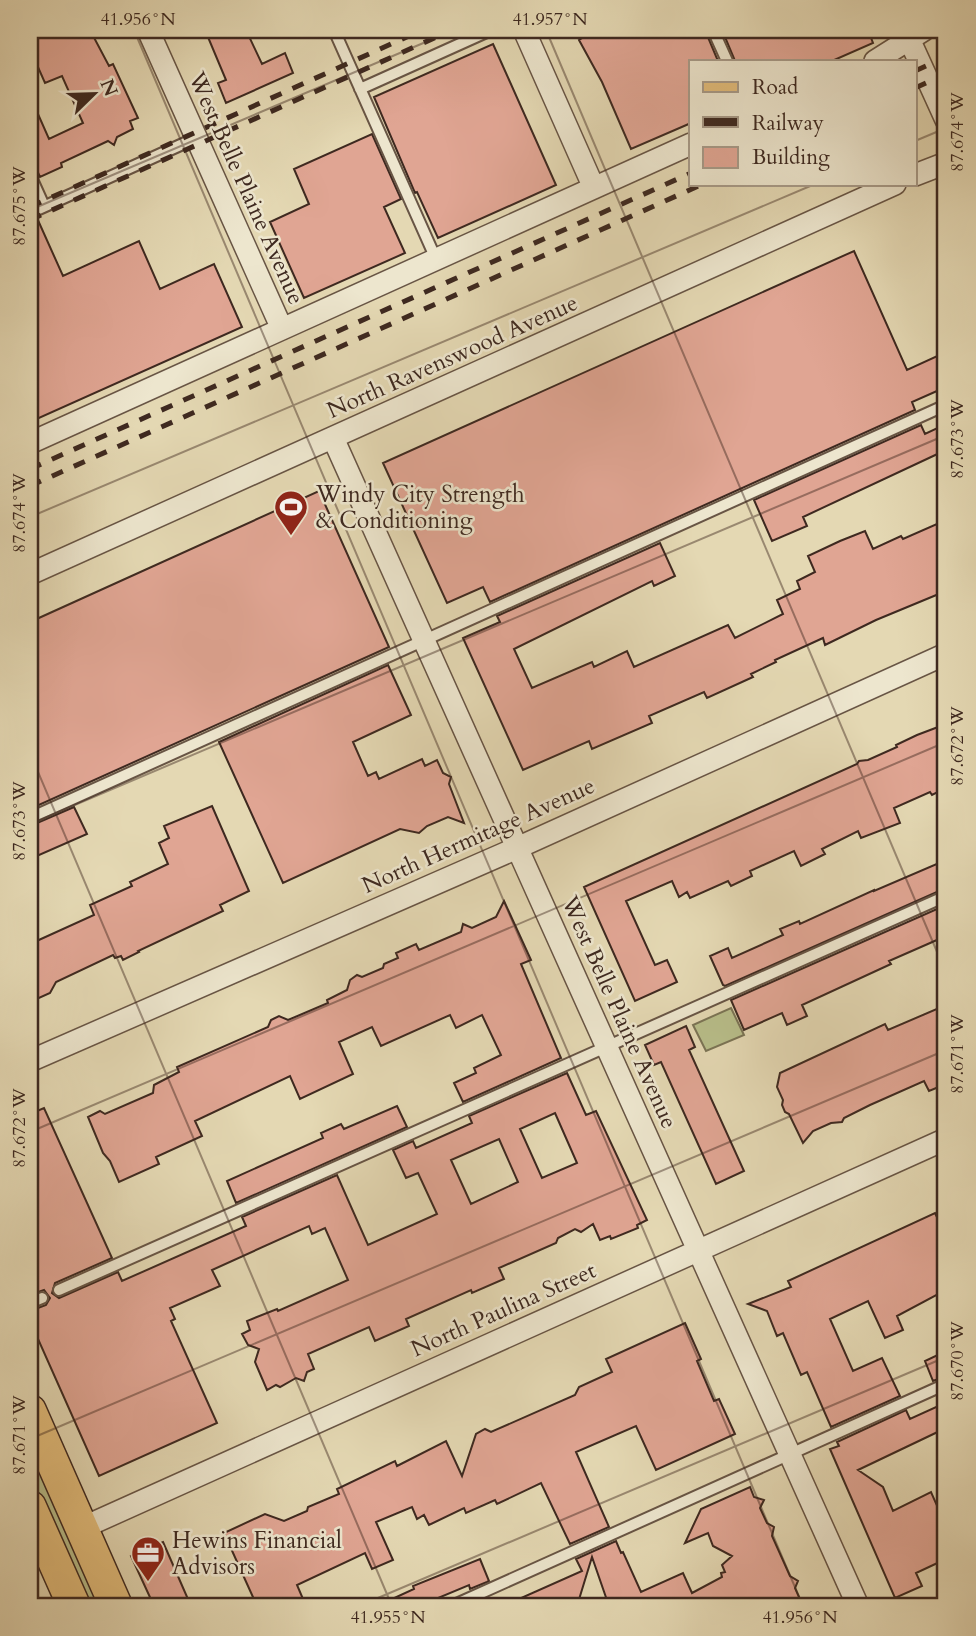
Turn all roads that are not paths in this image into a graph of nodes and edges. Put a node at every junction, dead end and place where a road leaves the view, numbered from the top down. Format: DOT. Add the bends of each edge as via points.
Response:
graph roads {
  1 [pos="148,30"];
  2 [pos="334,30"];
  3 [pos="491,30"];
  4 [pos="524,30"];
  5 [pos="713,30"];
  6 [pos="913,33"];
  7 [pos="727,60"];
  8 [pos="876,60"];
  9 [pos="360,89"];
  10 [pos="946,120"];
  11 [pos="196,138"];
  12 [pos="689,145"];
  13 [pos="946,163"];
  14 [pos="30,175"];
  15 [pos="916,175"];
  16 [pos="891,186"];
  17 [pos="594,188"];
  18 [pos="44,206"];
  19 [pos="30,212"];
  20 [pos="436,259"];
  21 [pos="282,329"];
  22 [pos="946,405"];
  23 [pos="333,438"];
  24 [pos="30,443"];
  25 [pos="30,573"];
  26 [pos="424,641"];
  27 [pos="946,654"];
  28 [pos="30,818"];
  29 [pos="517,848"];
  30 [pos="946,896"];
  31 [pos="607,1047"];
  32 [pos="30,1061"];
  33 [pos="946,1139"];
  34 [pos="698,1250"];
  35 [pos="59,1290"];
  36 [pos="42,1298"];
  37 [pos="30,1303"];
  38 [pos="946,1384"];
  39 [pos="30,1411"];
  40 [pos="790,1454"];
  41 [pos="30,1507"];
  42 [pos="82,1528"];
  43 [pos="74,1606"];
  44 [pos="116,1606"];
  45 [pos="452,1606"];
  46 [pos="858,1606"];
  1 -- 11 [label="street, West Belle Plaine Avenue"];
  2 -- 9 [label="lane"];
  3 -- 9 [label="lane"];
  4 -- 17 [label="street"];
  5 -- 7 [label="lane"];
  6 -- 8 [label="street"];
  6 -- 10 [label="street"];
  9 -- 20 [label="lane"];
  11 -- 18 [label="lane"];
  11 -- 21 [label="street, West Belle Plaine Avenue"];
  12 -- 17 [label="street"];
  13 -- 15 [label="street"];
  14 -- 18 [label="lane"];
  16 -- 23 [label="street, North Ravenswood Avenue"];
  17 -- 20 [label="street"];
  18 -- 19 [label="lane"];
  20 -- 21 [label="street"];
  21 -- 24 [label="street"];
  22 -- 26 [label="lane"];
  23 -- 25 [label="street, North Ravenswood Avenue"];
  23 -- 26 [label="street, West Belle Plaine Avenue"];
  26 -- 28 [label="lane"];
  26 -- 29 [label="street, West Belle Plaine Avenue"];
  27 -- 29 [label="street, North Hermitage Avenue"];
  29 -- 31 [label="street, West Belle Plaine Avenue"];
  29 -- 32 [label="street, North Hermitage Avenue"];
  30 -- 31 [label="lane"];
  31 -- 34 [label="street, West Belle Plaine Avenue"];
  31 -- 35 [label="lane"];
  33 -- 34 [label="street, North Paulina Street"];
  34 -- 40 [label="street, West Belle Plaine Avenue"];
  34 -- 42 [label="street, North Paulina Street"];
  36 -- 37 [label="lane"];
  38 -- 40 [label="lane"];
  39 -- 42 [label="main road"];
  40 -- 45 [label="lane"];
  40 -- 46 [label="street, West Belle Plaine Avenue"];
  41 -- 43 [label="main road"];
  42 -- 44 [label="main road"];
}
